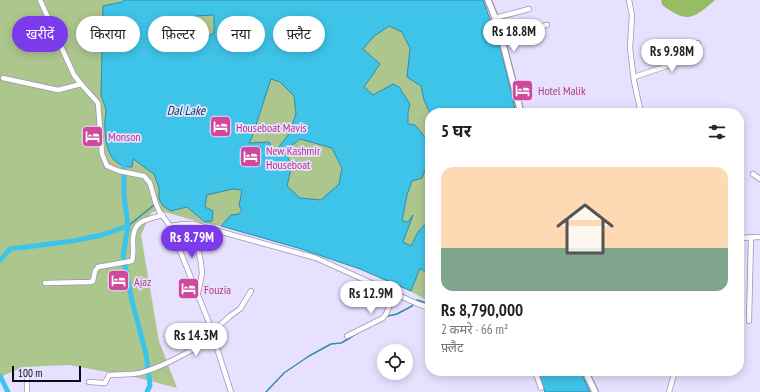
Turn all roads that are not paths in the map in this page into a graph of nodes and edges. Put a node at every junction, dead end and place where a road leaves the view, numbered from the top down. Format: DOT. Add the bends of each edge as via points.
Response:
graph roads {
  1 [pos="40,0"];
  2 [pos="488,0"];
  3 [pos="629,0"];
  4 [pos="529,9"];
  5 [pos="495,18"];
  6 [pos="547,25"];
  7 [pos="500,35"];
  8 [pos="698,43"];
  9 [pos="634,77"];
  10 [pos="3,78"];
  11 [pos="81,84"];
  12 [pos="520,108"];
  13 [pos="640,108"];
  14 [pos="753,174"];
  15 [pos="760,179"];
  16 [pos="161,213"];
  17 [pos="193,224"];
  18 [pos="170,226"];
  19 [pos="751,237"];
  20 [pos="760,237"];
  21 [pos="744,238"];
  22 [pos="45,283"];
  23 [pos="251,291"];
  24 [pos="395,293"];
  25 [pos="198,294"];
  26 [pos="425,306"];
  27 [pos="749,321"];
  28 [pos="212,332"];
  29 [pos="347,336"];
  30 [pos="214,338"];
  31 [pos="27,375"];
  32 [pos="537,376"];
  33 [pos="587,376"];
  34 [pos="674,376"];
  35 [pos="89,382"];
  36 [pos="542,388"];
  37 [pos="27,392"];
  38 [pos="231,392"];
  39 [pos="595,392"];
  40 [pos="669,392"];
  1 -- 11 [label="street" via="74,75"];
  2 -- 5 [label="main road"];
  3 -- 9 [label="street" via="632,15 630,48"];
  4 -- 5 [label="street"];
  5 -- 7 [label="main road"];
  6 -- 7 [label="street"];
  7 -- 12 [label="main road"];
  8 -- 9 [label="street" via="674,57 667,66"];
  9 -- 13 [label="street"];
  10 -- 11 [label="street" via="58,90"];
  11 -- 16 [label="street" via="98,103 105,163 110,168 147,178"];
  14 -- 15 [label="street"];
  16 -- 18 [label="street"];
  16 -- 22 [label="street" via="136,226 131,262 97,268 93,281 90,282"];
  17 -- 18 [label="street"];
  17 -- 24 [label="street" via="316,258"];
  17 -- 25 [label="street" via="202,274"];
  18 -- 25 [label="street"];
  19 -- 20 [label="street"];
  19 -- 21 [label="street"];
  19 -- 27 [label="street"];
  23 -- 28 [label="street" via="240,309"];
  24 -- 26 [label="street"];
  24 -- 29 [label="street" via="383,318"];
  25 -- 28 [label="street"];
  28 -- 30 [label="street"];
  30 -- 35 [label="street" via="145,371 109,375 105,383"];
  30 -- 38 [label="street"];
  31 -- 37 [label="street"];
  32 -- 36 [label="street"];
  33 -- 39 [label="main road"];
  34 -- 40 [label="street"];
}
